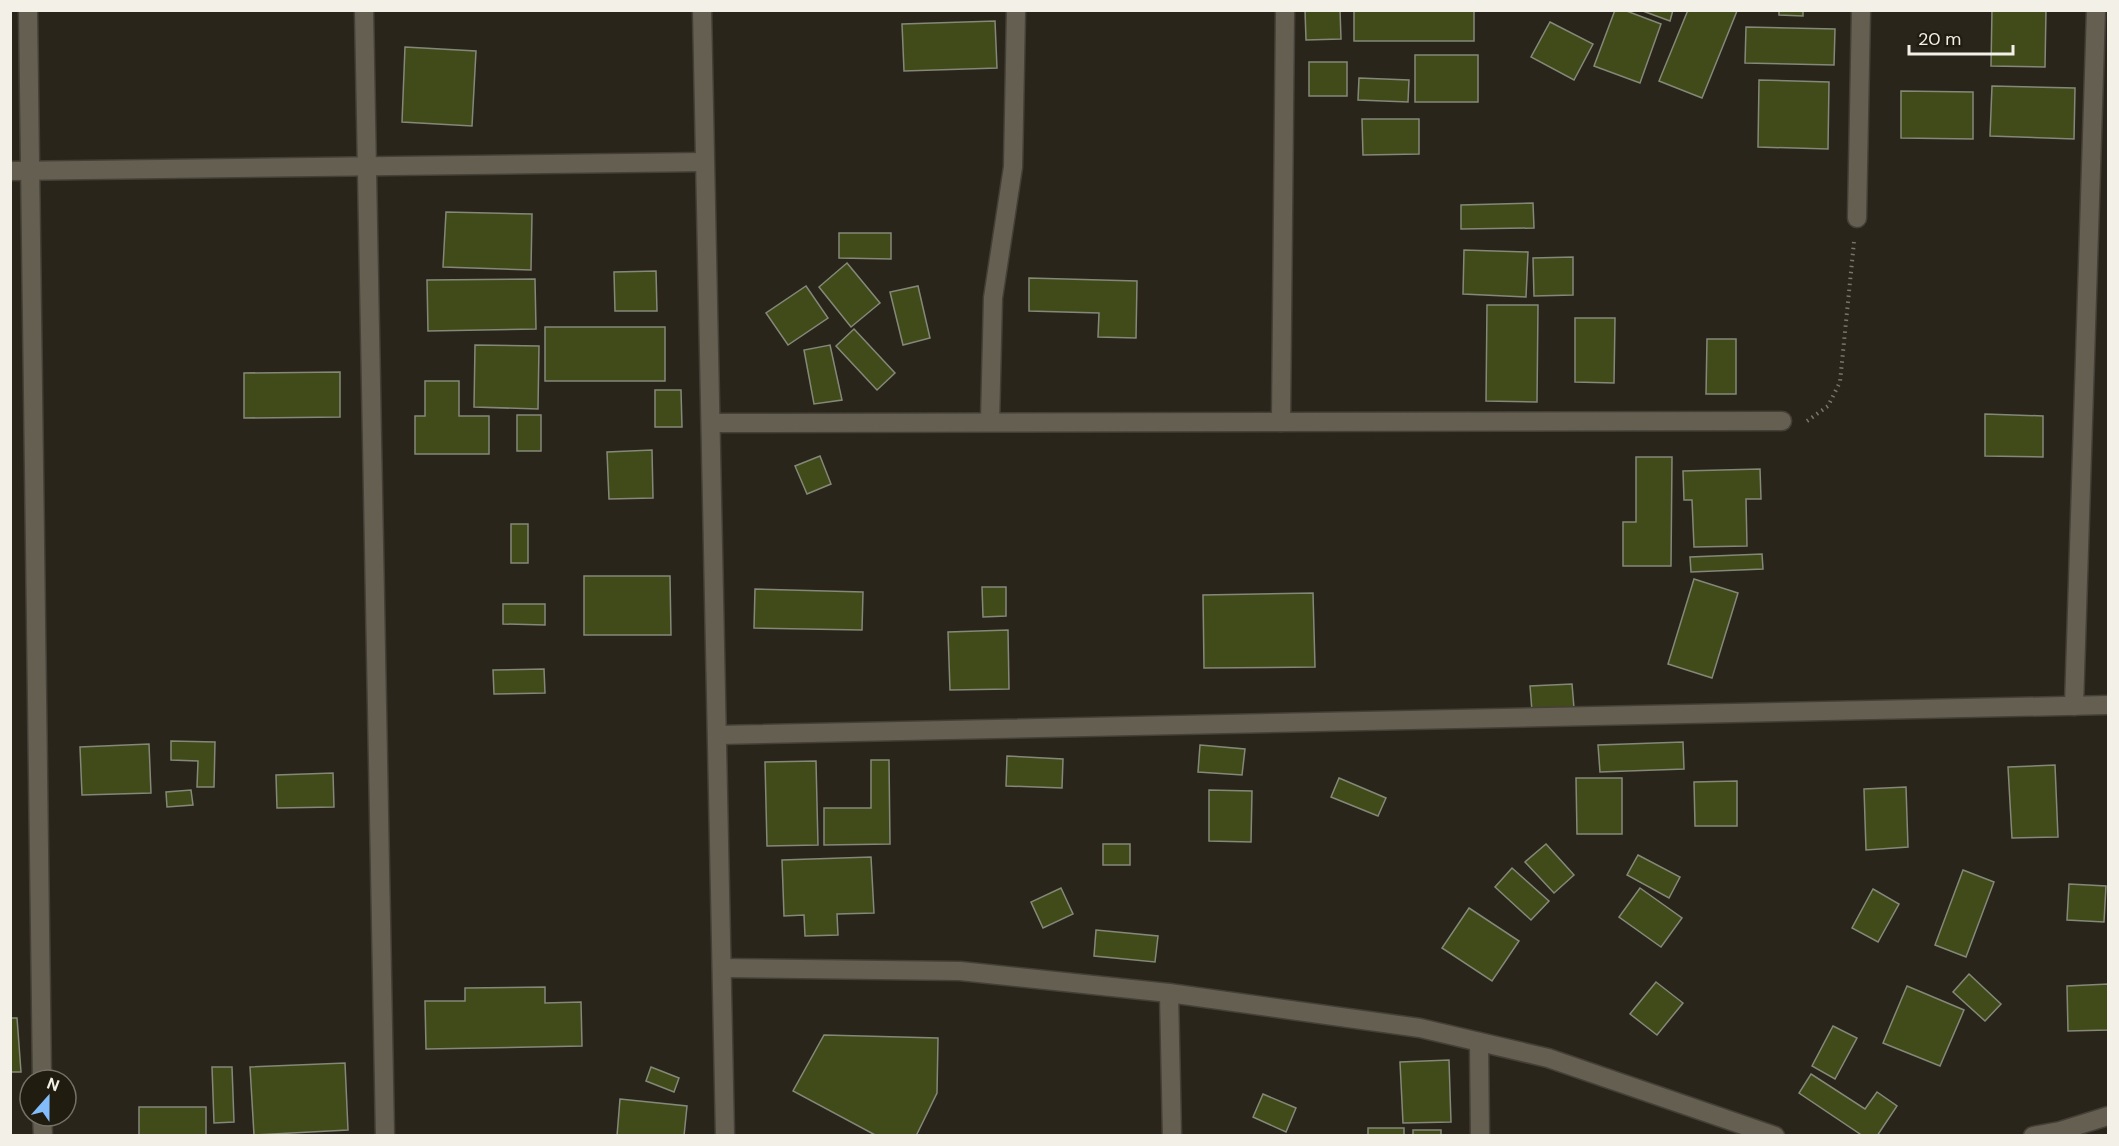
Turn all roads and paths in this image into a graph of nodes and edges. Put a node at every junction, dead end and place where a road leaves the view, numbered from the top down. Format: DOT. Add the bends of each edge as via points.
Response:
graph roads {
  1 [pos="28,10"];
  2 [pos="364,10"];
  3 [pos="702,10"];
  4 [pos="1016,10"];
  5 [pos="1285,10"];
  6 [pos="1861,10"];
  7 [pos="2096,10"];
  8 [pos="705,162"];
  9 [pos="367,166"];
  10 [pos="30,170"];
  11 [pos="10,171"];
  12 [pos="1857,218"];
  13 [pos="1782,421"];
  14 [pos="990,422"];
  15 [pos="1281,422"];
  16 [pos="711,423"];
  17 [pos="2109,705"];
  18 [pos="2074,706"];
  19 [pos="718,735"];
  20 [pos="722,968"];
  21 [pos="1169,993"];
  22 [pos="1479,1042"];
  23 [pos="42,1068"];
  24 [pos="2109,1116"];
  25 [pos="2060,1133"];
  26 [pos="385,1136"];
  27 [pos="725,1136"];
  28 [pos="1173,1136"];
  29 [pos="1480,1136"];
  30 [pos="1775,1136"];
  31 [pos="2033,1136"];
  1 -- 10 [label="street"];
  2 -- 9 [label="street"];
  3 -- 8 [label="street"];
  4 -- 14 [label="street" via="1013,167 993,298"];
  5 -- 15 [label="street"];
  6 -- 12 [label="street"];
  7 -- 18 [label="street"];
  8 -- 9 [label="street"];
  8 -- 16 [label="street"];
  9 -- 10 [label="street"];
  9 -- 26 [label="street"];
  10 -- 11 [label="street"];
  10 -- 23 [label="street"];
  12 -- 13 [label="path" via="1840,382 1828,406 1808,421"];
  13 -- 15 [label="street"];
  14 -- 15 [label="street"];
  14 -- 16 [label="street"];
  16 -- 19 [label="street"];
  17 -- 18 [label="street"];
  18 -- 19 [label="street"];
  19 -- 20 [label="street"];
  20 -- 21 [label="street" via="960,971"];
  20 -- 27 [label="street"];
  21 -- 22 [label="street" via="1420,1028"];
  21 -- 28 [label="street"];
  22 -- 29 [label="street"];
  22 -- 30 [label="street" via="1548,1058"];
  24 -- 25 [label="street"];
  25 -- 31 [label="street"];
}
